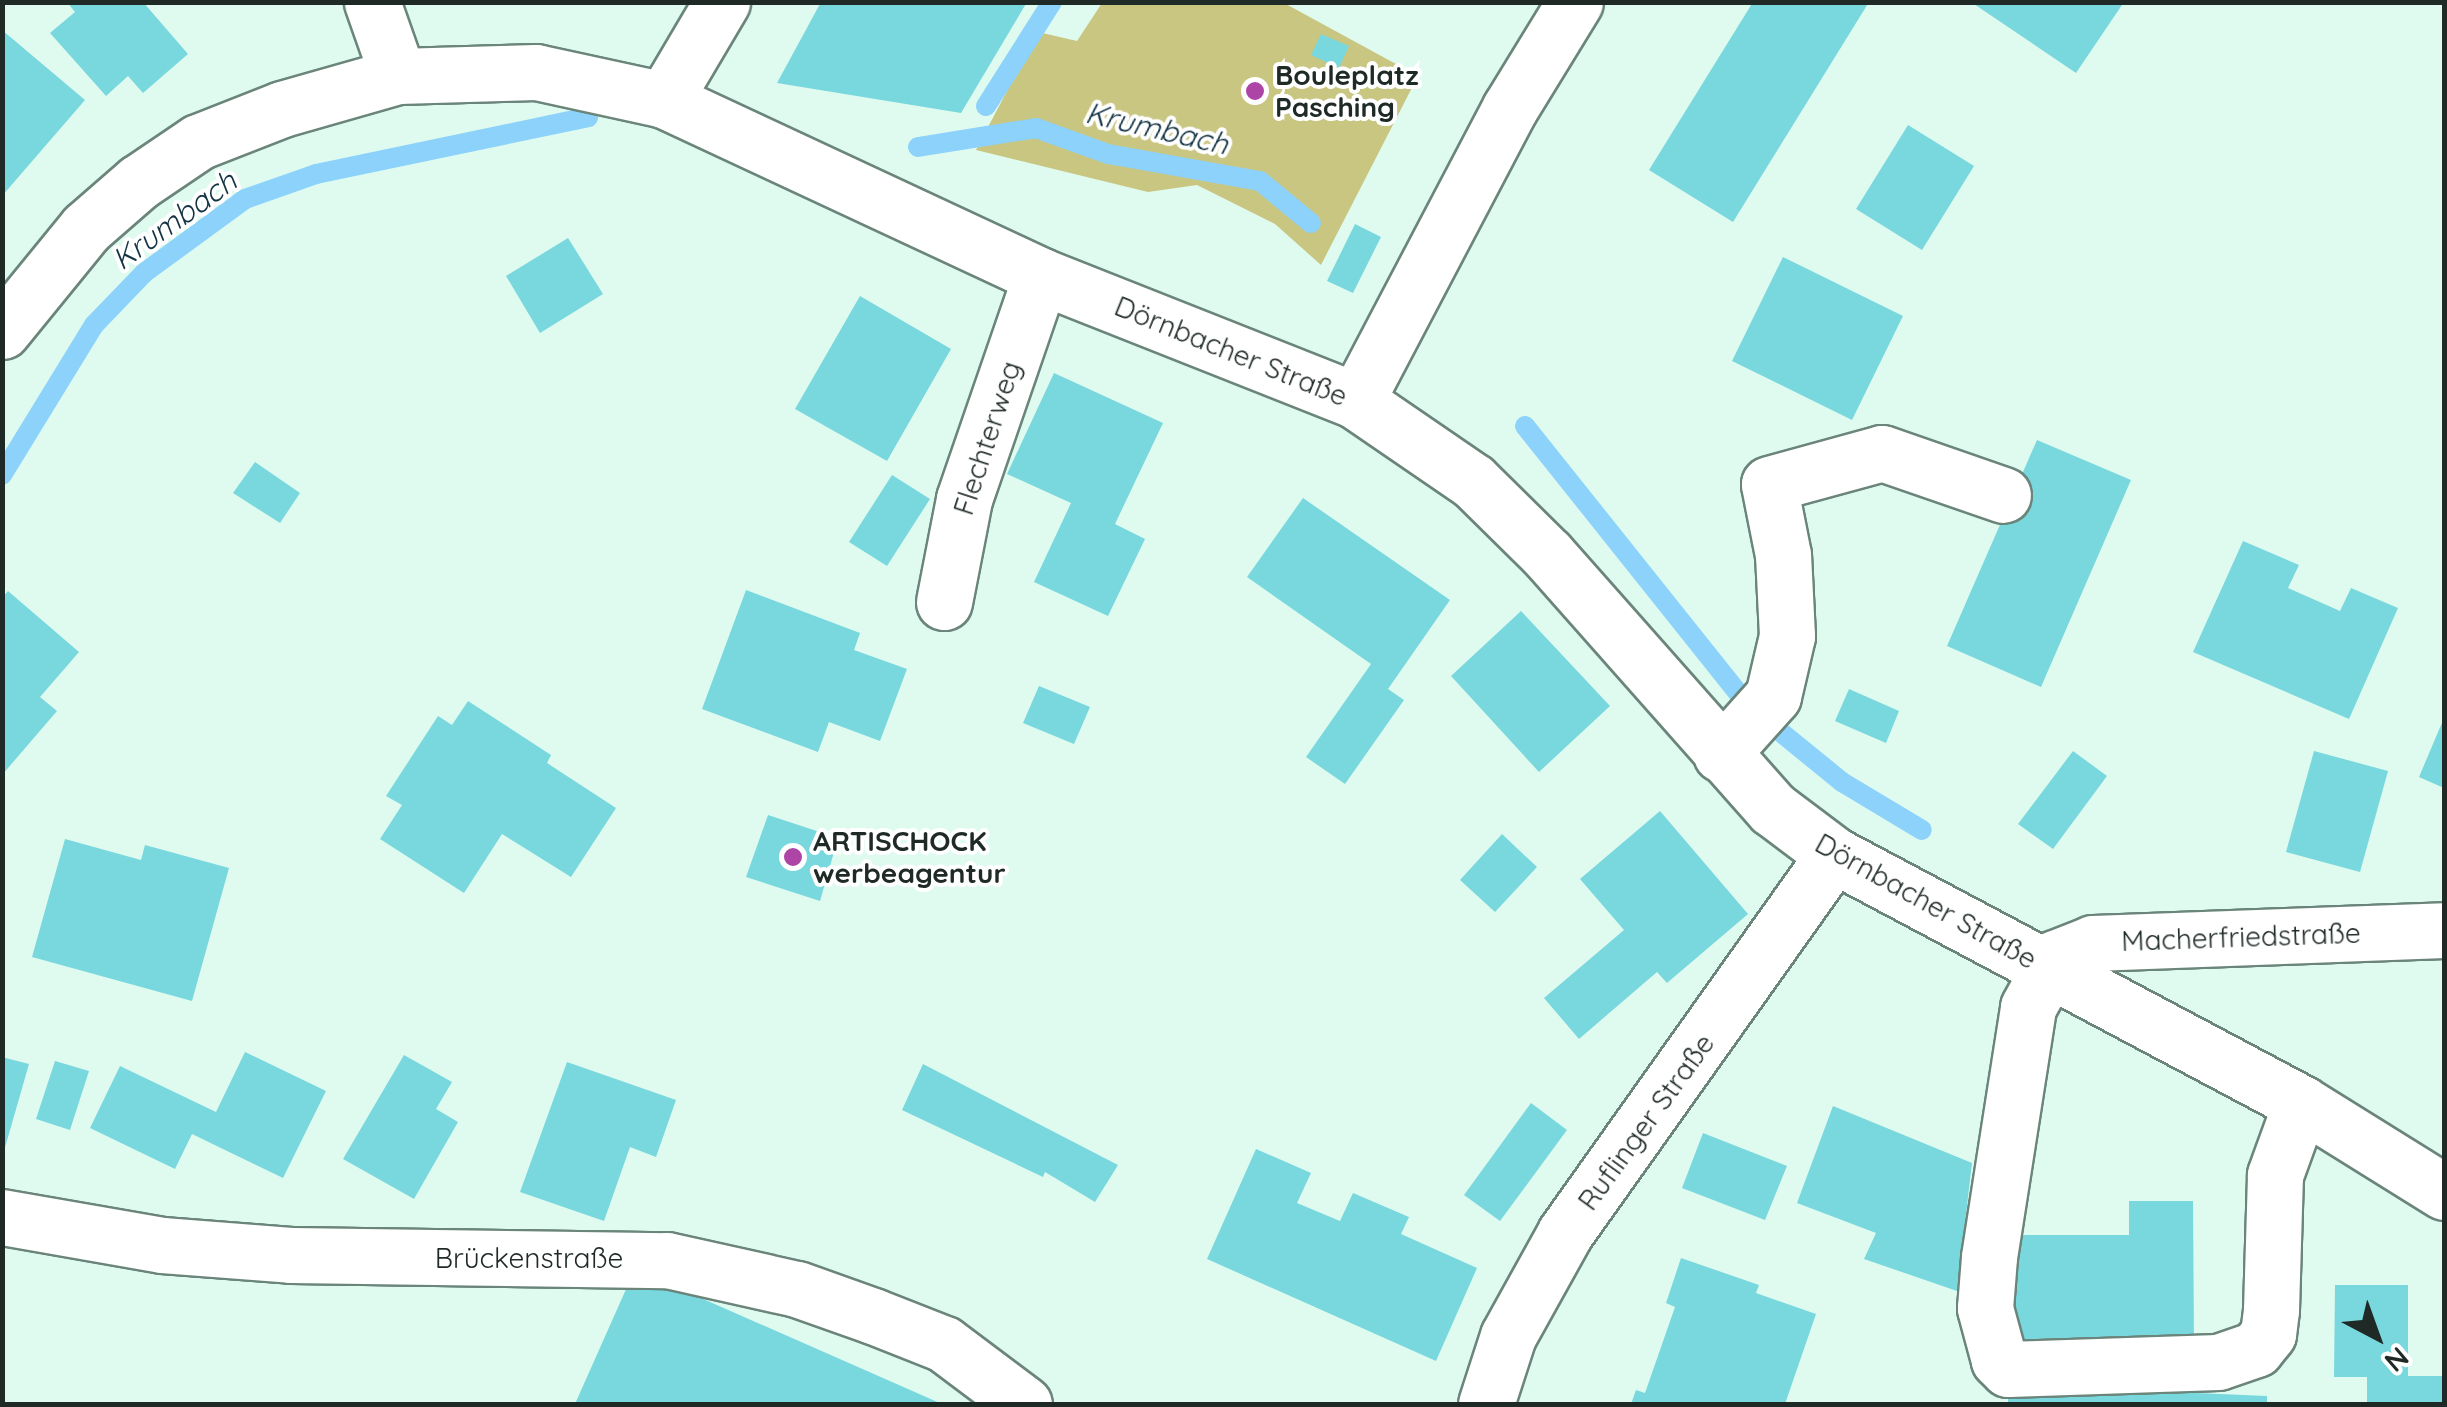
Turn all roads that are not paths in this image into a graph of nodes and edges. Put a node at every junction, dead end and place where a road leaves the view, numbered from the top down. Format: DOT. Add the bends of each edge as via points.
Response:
graph roads {
  1 [pos="372,2"];
  2 [pos="722,2"];
  3 [pos="1575,2"];
  4 [pos="398,76"];
  5 [pos="664,100"];
  6 [pos="1041,276"];
  7 [pos="2,332"];
  8 [pos="1356,400"];
  9 [pos="2003,495"];
  10 [pos="944,602"];
  11 [pos="1721,754"];
  12 [pos="1834,855"];
  13 [pos="2444,930"];
  14 [pos="2046,967"];
  15 [pos="2301,1104"];
  16 [pos="2444,1192"];
  17 [pos="2,1217"];
  18 [pos="1024,1404"];
  19 [pos="1486,1404"];
  1 -- 4 [label="street"];
  2 -- 5 [label="street"];
  3 -- 8 [label="street" via="1510,108"];
  4 -- 5 [label="street, Dörnbacher Straße" via="536,72"];
  4 -- 7 [label="street, Dörnbacher Straße" via="198,142 86,228"];
  5 -- 6 [label="street, Dörnbacher Straße"];
  6 -- 8 [label="street, Dörnbacher Straße"];
  6 -- 10 [label="street, Flechterweg" via="964,500"];
  8 -- 11 [label="street, Dörnbacher Straße" via="1473,481 1548,555"];
  9 -- 11 [label="street" via="1882,454 1769,484 1783,556 1787,636 1773,696"];
  11 -- 12 [label="street, Dörnbacher Straße" via="1773,809"];
  12 -- 14 [label="street, Dörnbacher Straße"];
  12 -- 19 [label="street, Ruflinger Straße" via="1566,1232 1508,1336"];
  13 -- 14 [label="street, Macherfriedstraße" via="2094,943 2068,950"];
  14 -- 15 [label="street, Dörnbacher Straße"];
  14 -- 15 [label="street" via="2021,1041 1989,1257 1989,1336 2008,1369 2218,1362 2256,1349 2268,1334 2271,1310 2276,1174"];
  15 -- 16 [label="street, Dörnbacher Straße"];
  17 -- 18 [label="street, Brückenstraße" via="162,1246 291,1256 667,1260 797,1289 944,1344"];
}
